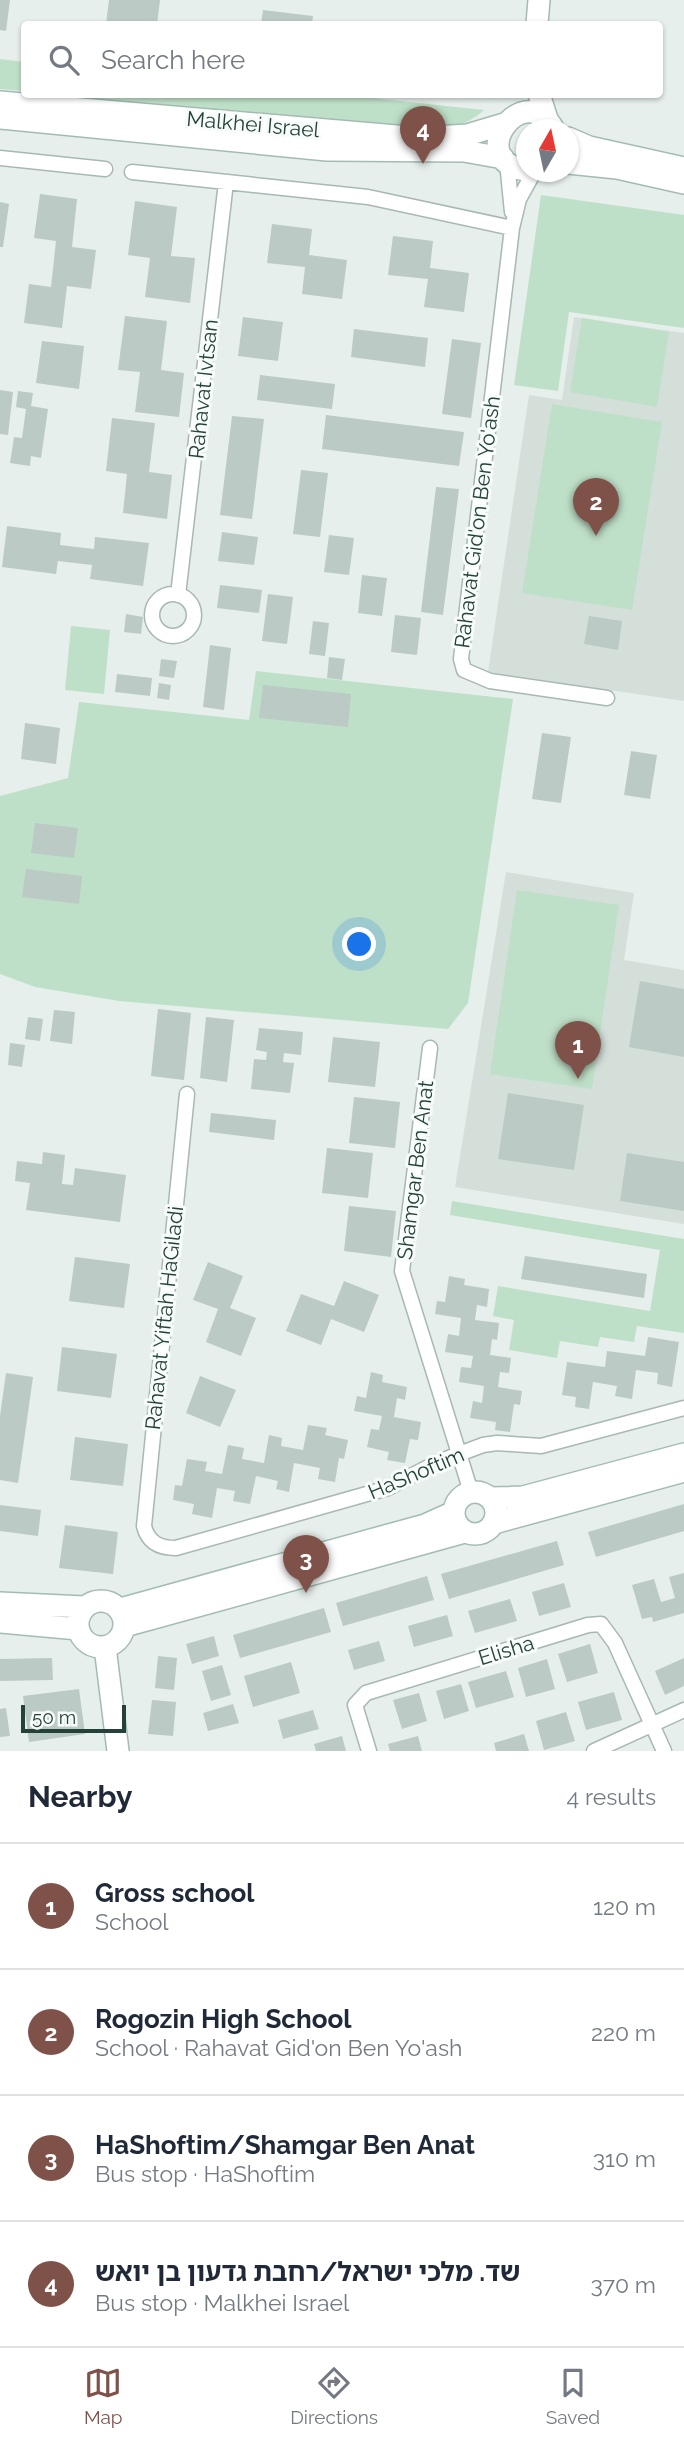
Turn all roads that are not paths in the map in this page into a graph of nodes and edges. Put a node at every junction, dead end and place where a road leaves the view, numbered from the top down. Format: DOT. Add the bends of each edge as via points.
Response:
graph roads {
  1 [pos="539,0"];
  2 [pos="537,21"];
  3 [pos="542,98"];
  4 [pos="0,102"];
  5 [pos="515,111"];
  6 [pos="0,118"];
  7 [pos="541,119"];
  8 [pos="551,119"];
  9 [pos="579,141"];
  10 [pos="0,158"];
  11 [pos="505,160"];
  12 [pos="579,164"];
  13 [pos="516,165"];
  14 [pos="684,168"];
  15 [pos="105,169"];
  16 [pos="132,172"];
  17 [pos="226,182"];
  18 [pos="528,182"];
  19 [pos="684,183"];
  20 [pos="512,228"];
  21 [pos="177,595"];
  22 [pos="607,698"];
  23 [pos="430,1048"];
  24 [pos="187,1094"];
  25 [pos="684,1408"];
  26 [pos="458,1454"];
  27 [pos="684,1454"];
  28 [pos="684,1471"];
  29 [pos="481,1495"];
  30 [pos="454,1511"];
  31 [pos="494,1523"];
  32 [pos="465,1532"];
  33 [pos="151,1541"];
  34 [pos="0,1602"];
  35 [pos="84,1608"];
  36 [pos="122,1617"];
  37 [pos="0,1622"];
  38 [pos="78,1629"];
  39 [pos="105,1647"];
  40 [pos="684,1710"];
  41 [pos="651,1725"];
  42 [pos="118,1751"];
  43 [pos="369,1751"];
  44 [pos="594,1751"];
  45 [pos="664,1751"];
  1 -- 2 [label="street"];
  3 -- 8 [label="street"];
  4 -- 5 [label="street, Malkhei Israel" via="420,138 467,135"];
  5 -- 7 [label="street"];
  5 -- 11 [label="street" via="498,138"];
  6 -- 11 [label="street, Malkhei Israel" via="327,150 464,151"];
  9 -- 14 [label="street"];
  10 -- 15 [label="street"];
  11 -- 13 [label="street, Malkhei Israel"];
  11 -- 20 [label="street, Rahavat Gid'on Ben Yo'ash"];
  12 -- 19 [label="street"];
  16 -- 17 [label="street"];
  17 -- 20 [label="street" via="368,197"];
  17 -- 21 [label="street, Rahavat Ivtsan"];
  18 -- 20 [label="street, Rahavat Gid'on Ben Yo'ash"];
  20 -- 22 [label="street, Rahavat Gid'on Ben Yo'ash" via="461,665 468,673 490,681"];
  23 -- 26 [label="street, Shamgar Ben Anat" via="402,1271"];
  24 -- 33 [label="street, Rahavat Yiftah HaGiladi" via="144,1526"];
  25 -- 26 [label="street, HaShoftim" via="541,1446 498,1443"];
  26 -- 29 [label="street, Shamgar Ben Anat"];
  26 -- 33 [label="street, HaShoftim" via="368,1494 176,1548"];
  27 -- 29 [label="street" via="523,1497"];
  28 -- 31 [label="street"];
  29 -- 30 [label="street" via="457,1501"];
  29 -- 31 [label="street" via="497,1510"];
  30 -- 32 [label="street"];
  30 -- 36 [label="street" via="425,1525"];
  31 -- 32 [label="street" via="478,1534"];
  32 -- 36 [label="street"];
  34 -- 35 [label="street"];
  35 -- 36 [label="street" via="98,1600 114,1604"];
  35 -- 38 [label="street"];
  36 -- 39 [label="street" via="120,1637"];
  37 -- 38 [label="street"];
  38 -- 39 [label="street" via="85,1641"];
  39 -- 42 [label="street"];
  40 -- 41 [label="street"];
  41 -- 43 [label="street, Elisha" via="615,1643 601,1624 588,1625 366,1693 355,1705"];
  41 -- 44 [label="street"];
  41 -- 45 [label="street"];
}
